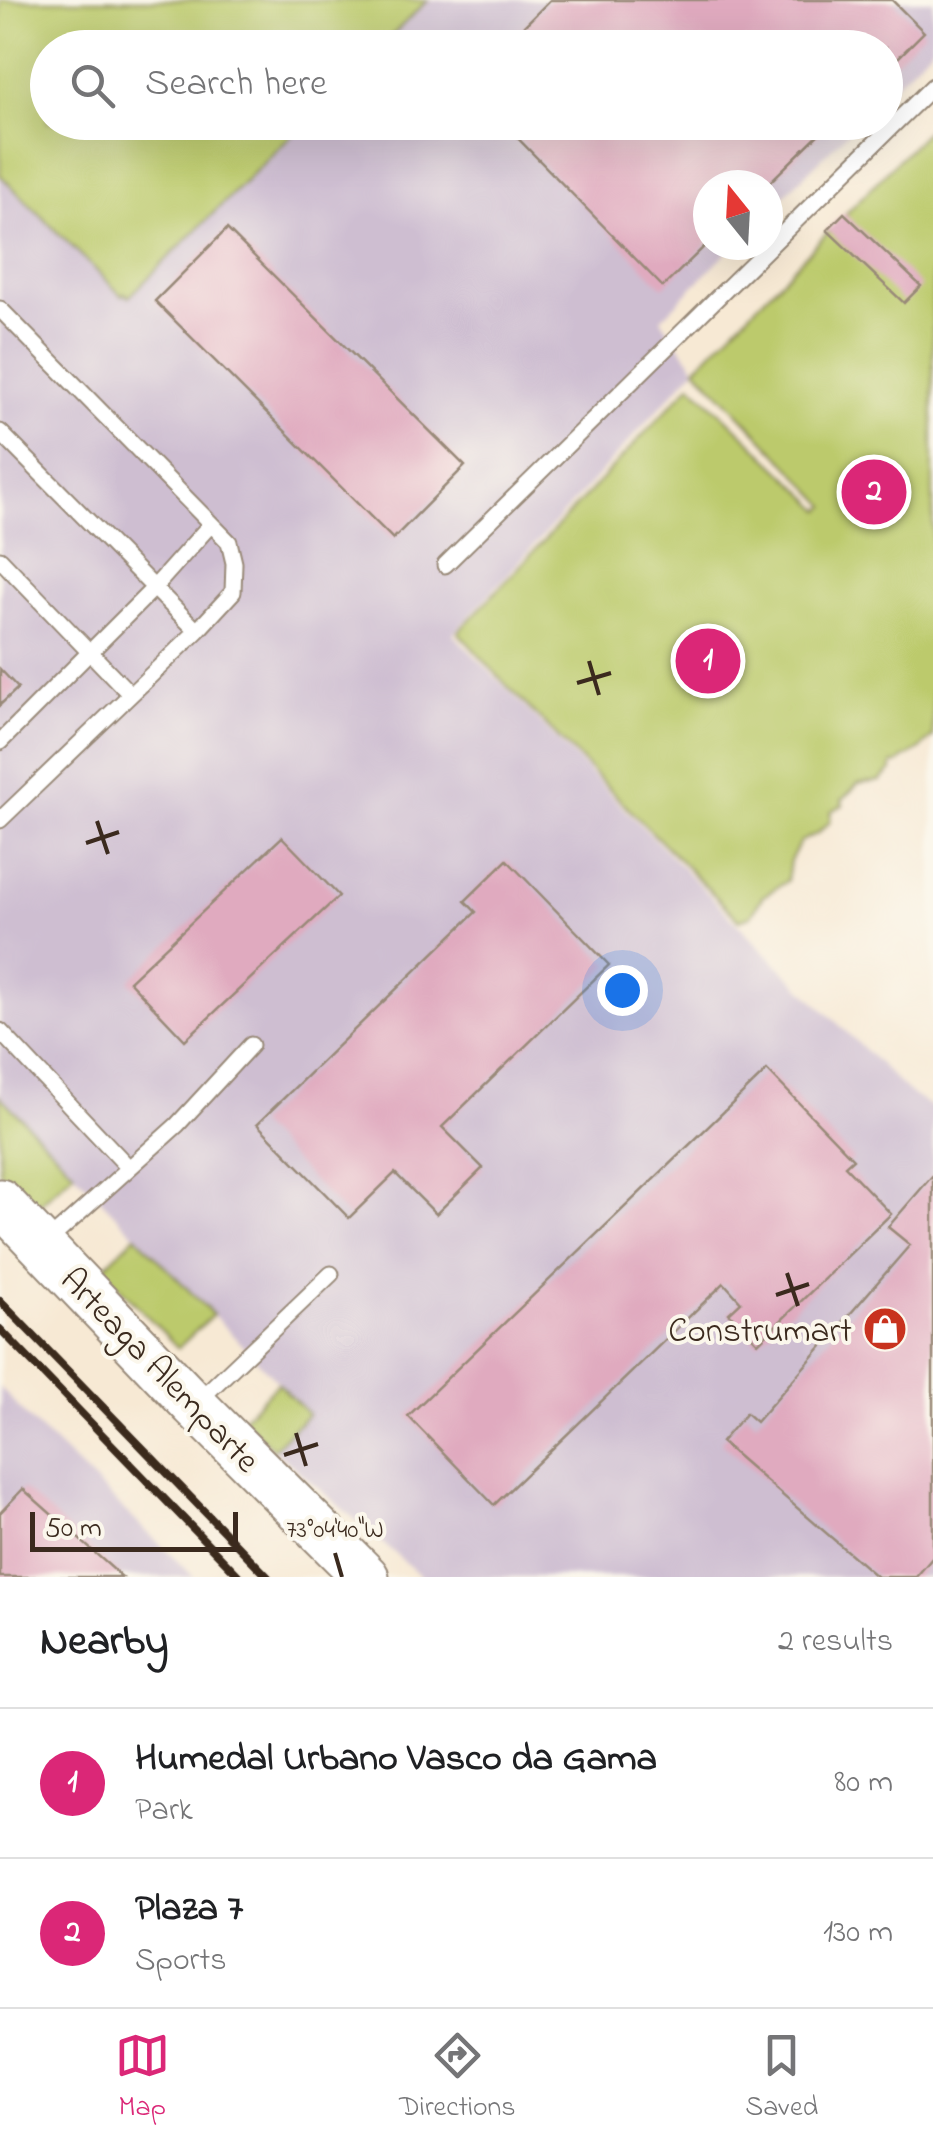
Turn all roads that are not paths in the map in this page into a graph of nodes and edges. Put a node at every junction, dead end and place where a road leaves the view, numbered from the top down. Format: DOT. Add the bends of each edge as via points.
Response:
graph roads {
  1 [pos="933,86"];
  2 [pos="903,116"];
  3 [pos="878,140"];
  4 [pos="0,309"];
  5 [pos="0,432"];
  6 [pos="211,524"];
  7 [pos="0,560"];
  8 [pos="445,566"];
  9 [pos="153,589"];
  10 [pos="197,632"];
  11 [pos="90,654"];
  12 [pos="130,694"];
  13 [pos="0,742"];
  14 [pos="0,820"];
  15 [pos="0,1031"];
  16 [pos="251,1045"];
  17 [pos="129,1168"];
  18 [pos="0,1202"];
  19 [pos="42,1246"];
  20 [pos="330,1274"];
  21 [pos="194,1405"];
  22 [pos="366,1577"];
  1 -- 2 [label="lane"];
  3 -- 8 [label="lane"];
  4 -- 6 [label="lane"];
  5 -- 9 [label="lane"];
  6 -- 9 [label="lane"];
  6 -- 10 [label="lane" via="229,542 232,592"];
  7 -- 11 [label="lane"];
  9 -- 10 [label="lane"];
  9 -- 11 [label="lane"];
  10 -- 12 [label="lane"];
  11 -- 12 [label="lane"];
  11 -- 13 [label="lane"];
  12 -- 14 [label="lane"];
  15 -- 17 [label="lane"];
  16 -- 17 [label="lane"];
  17 -- 19 [label="lane"];
  18 -- 19 [label="main road, Arteaga Alemparte"];
  19 -- 21 [label="main road, Arteaga Alemparte"];
  20 -- 21 [label="lane"];
  21 -- 22 [label="main road, Arteaga Alemparte"];
}
